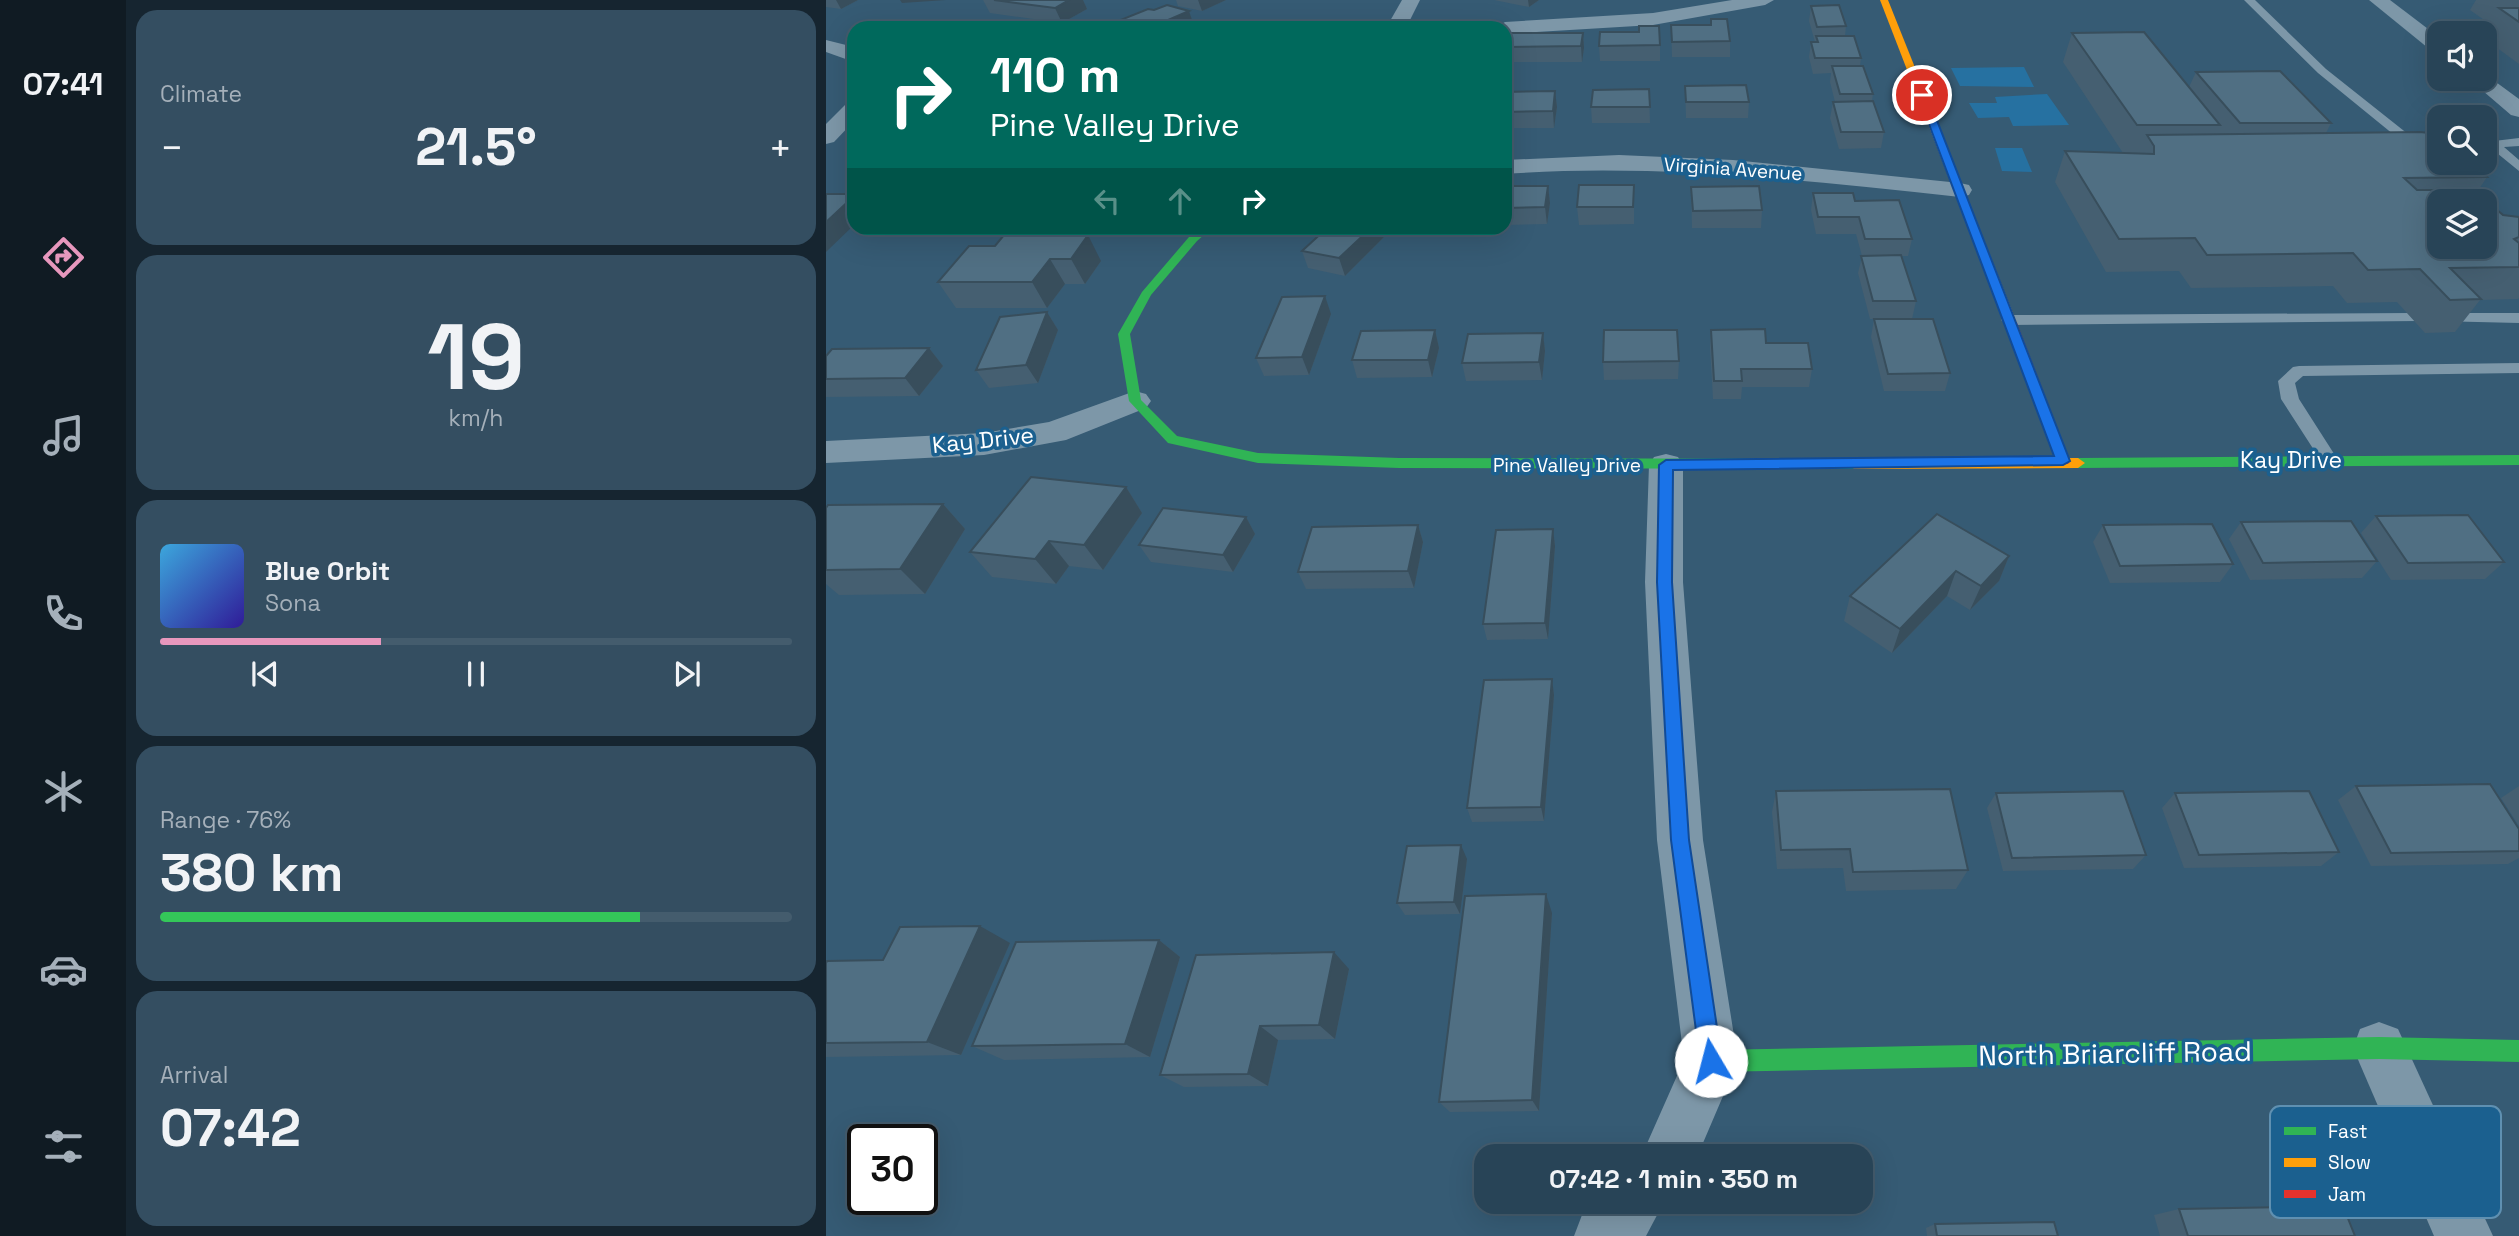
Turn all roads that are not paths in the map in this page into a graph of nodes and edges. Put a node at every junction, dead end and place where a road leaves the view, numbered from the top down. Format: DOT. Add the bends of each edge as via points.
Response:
graph roads {
  1 [pos="1411,0"];
  2 [pos="1765,0"];
  3 [pos="1884,0"];
  4 [pos="2249,0"];
  5 [pos="2378,0"];
  6 [pos="1400,21"];
  7 [pos="1512,28"];
  8 [pos="2427,38"];
  9 [pos="826,46"];
  10 [pos="847,51"];
  11 [pos="2494,91"];
  12 [pos="2519,110"];
  13 [pos="847,116"];
  14 [pos="826,137"];
  15 [pos="2519,142"];
  16 [pos="2426,155"];
  17 [pos="1512,166"];
  18 [pos="2519,167"];
  19 [pos="1960,190"];
  20 [pos="1198,235"];
  21 [pos="2412,318"];
  22 [pos="2442,318"];
  23 [pos="2519,318"];
  24 [pos="2010,320"];
  25 [pos="2519,368"];
  26 [pos="1135,401"];
  27 [pos="826,452"];
  28 [pos="2329,460"];
  29 [pos="2519,460"];
  30 [pos="2063,461"];
  31 [pos="1666,465"];
  32 [pos="2379,1048"];
  33 [pos="2519,1051"];
  34 [pos="1711,1061"];
  35 [pos="2405,1106"];
  36 [pos="1675,1144"];
  37 [pos="1626,1214"];
  38 [pos="2456,1218"];
  39 [pos="1603,1236"];
  40 [pos="2464,1236"];
  1 -- 6 [label="street"];
  2 -- 7 [label="street" via="1653,19"];
  3 -- 19 [label="street"];
  4 -- 16 [label="lane" via="2322,71"];
  5 -- 8 [label="street"];
  9 -- 10 [label="street"];
  11 -- 12 [label="street"];
  13 -- 14 [label="street"];
  15 -- 18 [label="lane" via="2498,144"];
  17 -- 19 [label="street, Virginia Avenue" via="1669,164 1770,169"];
  19 -- 24 [label="street"];
  20 -- 26 [label="street" via="1146,294 1124,334"];
  21 -- 24 [label="lane"];
  22 -- 23 [label="lane"];
  24 -- 30 [label="street"];
  25 -- 28 [label="lane" via="2299,371 2286,381 2290,400"];
  26 -- 27 [label="street, Kay Drive" via="1055,432 985,444"];
  26 -- 31 [label="street, Pine Valley Drive" via="1173,440 1258,458"];
  28 -- 29 [label="street, Kay Drive"];
  28 -- 30 [label="street, Kay Drive"];
  30 -- 31 [label="street, Pine Valley Drive"];
  31 -- 34 [label="street" via="1664,582 1680,840"];
  32 -- 33 [label="street, North Briarcliff Road"];
  32 -- 34 [label="street, North Briarcliff Road"];
  32 -- 35 [label="street"];
  34 -- 36 [label="street"];
  37 -- 39 [label="street" via="1615,1230"];
  38 -- 40 [label="street"];
}
